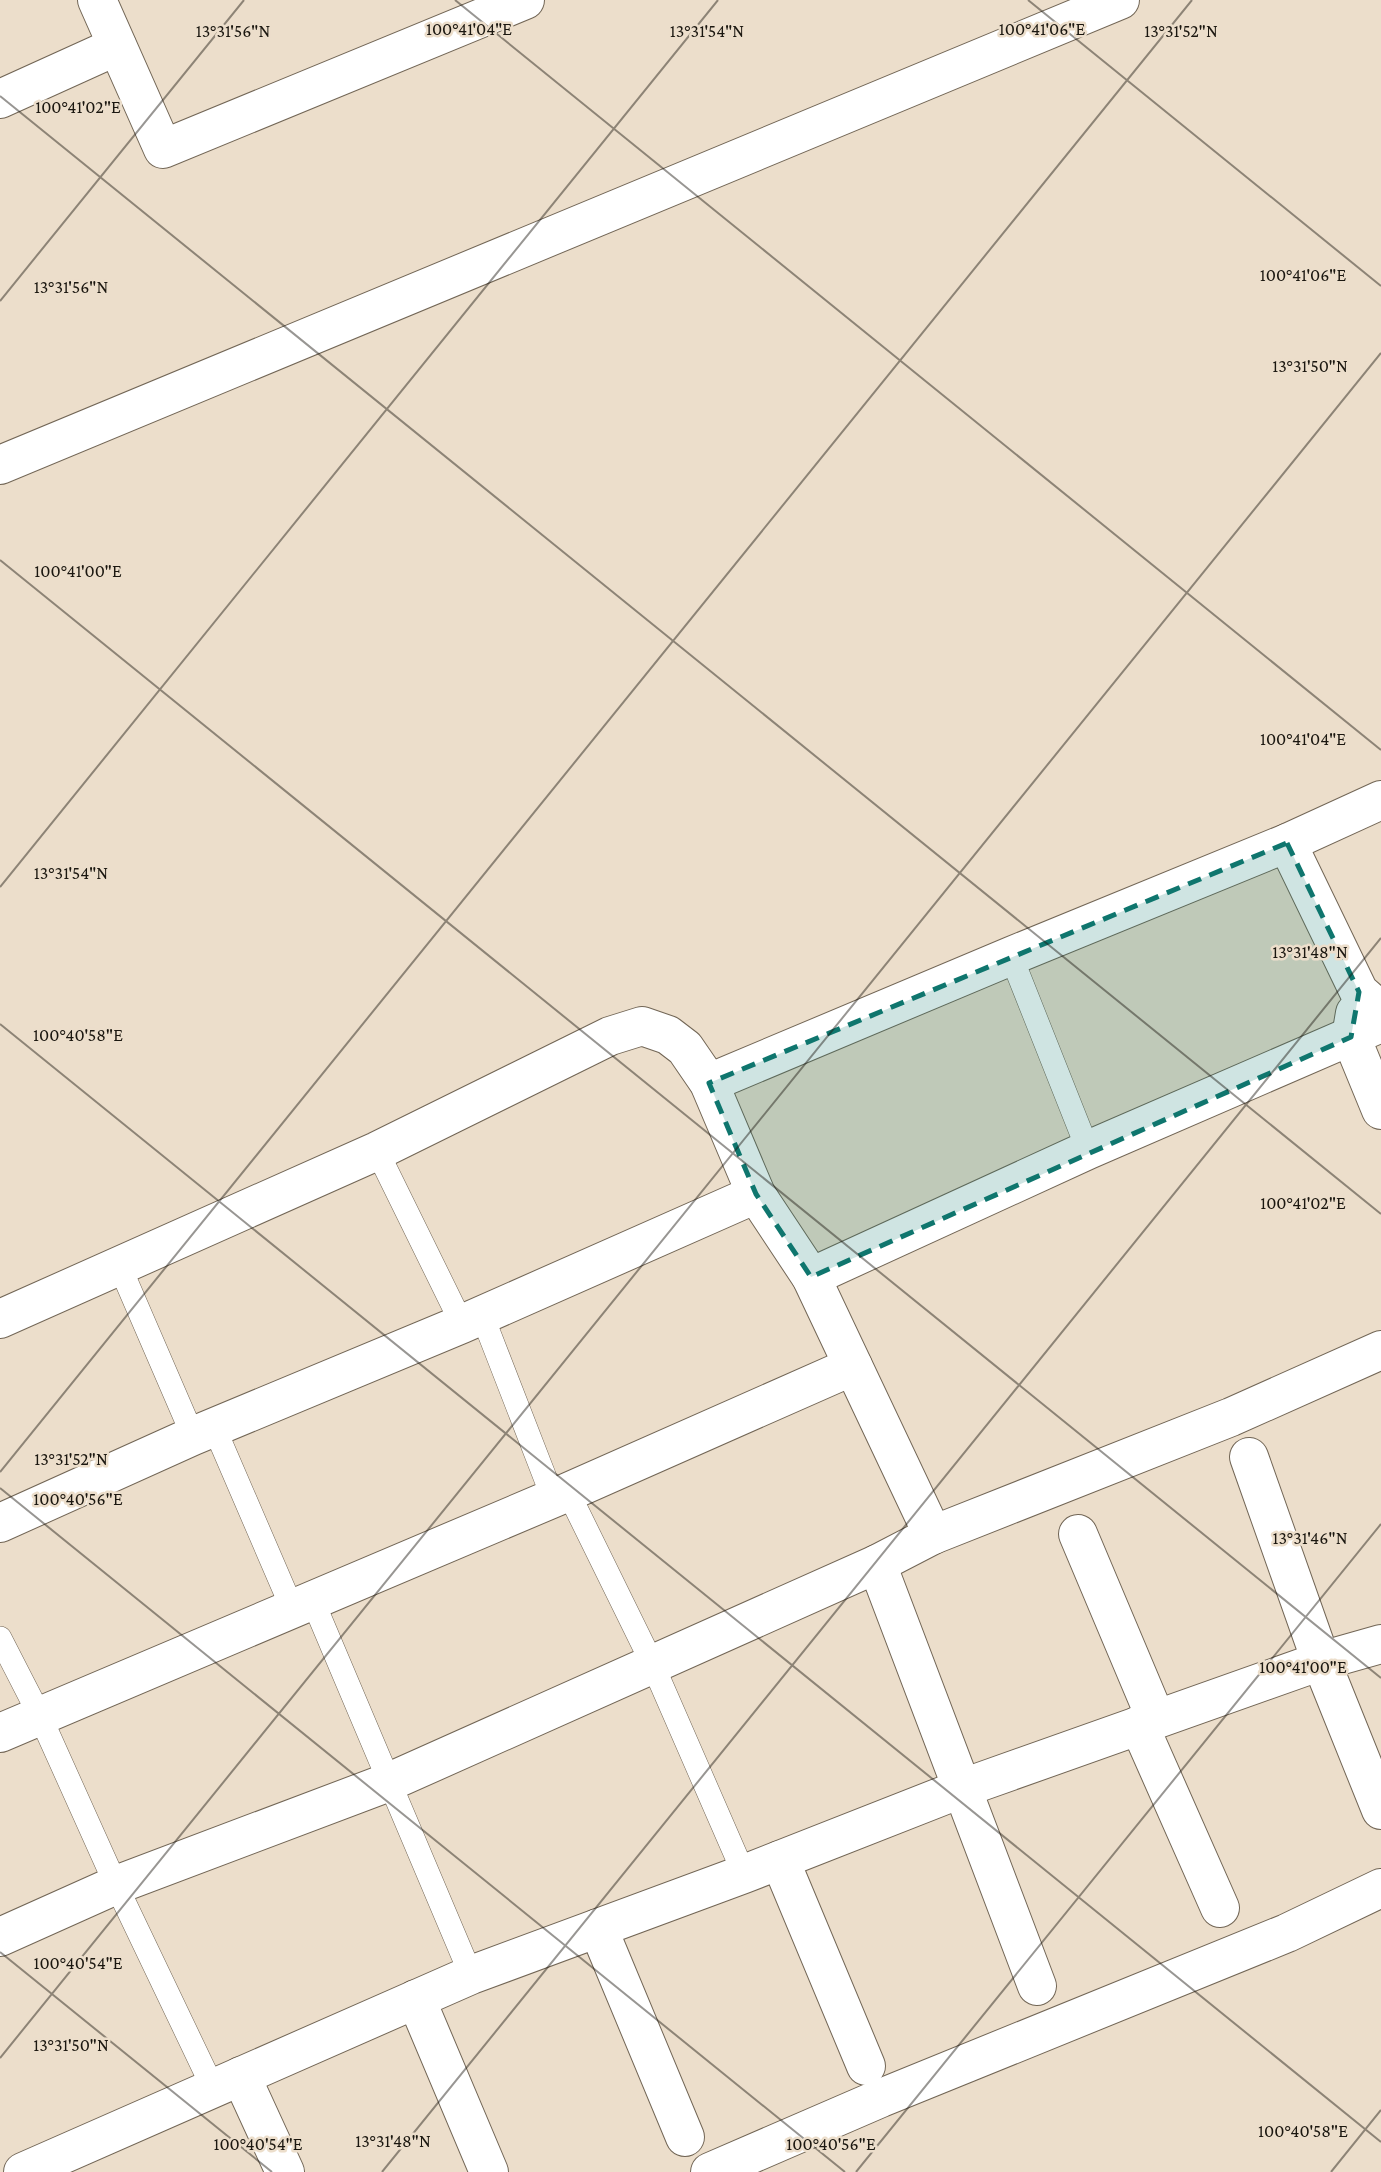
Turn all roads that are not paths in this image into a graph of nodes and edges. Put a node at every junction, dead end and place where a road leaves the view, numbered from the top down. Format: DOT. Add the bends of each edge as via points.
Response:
graph roads {
  1 [pos="97,0"];
  2 [pos="525,0"];
  3 [pos="1120,0"];
  4 [pos="117,46"];
  5 [pos="0,99"];
  6 [pos="0,465"];
  7 [pos="1381,800"];
  8 [pos="1287,843"];
  9 [pos="1011,956"];
  10 [pos="1370,1001"];
  11 [pos="1366,1030"];
  12 [pos="709,1083"];
  13 [pos="1381,1110"];
  14 [pos="1088,1150"];
  15 [pos="377,1151"];
  16 [pos="756,1194"];
  17 [pos="120,1267"];
  18 [pos="811,1277"];
  19 [pos="0,1319"];
  20 [pos="472,1320"];
  21 [pos="1381,1350"];
  22 [pos="853,1366"];
  23 [pos="203,1431"];
  24 [pos="1249,1457"];
  25 [pos="561,1494"];
  26 [pos="0,1523"];
  27 [pos="1079,1534"];
  28 [pos="933,1535"];
  29 [pos="877,1563"];
  30 [pos="302,1603"];
  31 [pos="0,1638"];
  32 [pos="1381,1644"];
  33 [pos="1321,1661"];
  34 [pos="652,1662"];
  35 [pos="40,1716"];
  36 [pos="1147,1722"];
  37 [pos="0,1733"];
  38 [pos="389,1782"];
  39 [pos="963,1787"];
  40 [pos="1381,1810"];
  41 [pos="780,1860"];
  42 [pos="744,1874"];
  43 [pos="116,1885"];
  44 [pos="1381,1888"];
  45 [pos="1220,1908"];
  46 [pos="598,1928"];
  47 [pos="0,1937"];
  48 [pos="471,1975"];
  49 [pos="1037,1986"];
  50 [pos="416,1999"];
  51 [pos="866,2066"];
  52 [pos="227,2082"];
  53 [pos="685,2137"];
  54 [pos="66,2163"];
  55 [pos="23,2172"];
  56 [pos="285,2172"];
  57 [pos="489,2172"];
  58 [pos="710,2172"];
  1 -- 4 [label="street"];
  2 -- 4 [label="street" via="163,149"];
  3 -- 6 [label="street"];
  4 -- 5 [label="street"];
  7 -- 8 [label="street"];
  8 -- 9 [label="street"];
  8 -- 10 [label="street"];
  9 -- 12 [label="street"];
  9 -- 14 [label="lane"];
  10 -- 11 [label="street"];
  11 -- 13 [label="street"];
  11 -- 14 [label="street"];
  12 -- 15 [label="street" via="685,1048 668,1035 642,1026 610,1036"];
  12 -- 16 [label="street"];
  14 -- 18 [label="street"];
  15 -- 17 [label="street"];
  15 -- 20 [label="lane"];
  16 -- 18 [label="street"];
  16 -- 20 [label="street"];
  17 -- 19 [label="street"];
  17 -- 23 [label="lane"];
  18 -- 22 [label="street"];
  20 -- 23 [label="street"];
  20 -- 25 [label="lane"];
  21 -- 28 [label="street" via="1231,1417"];
  22 -- 25 [label="street"];
  22 -- 28 [label="street"];
  23 -- 26 [label="street"];
  23 -- 30 [label="lane"];
  24 -- 33 [label="street"];
  25 -- 30 [label="street"];
  25 -- 34 [label="lane"];
  27 -- 36 [label="street"];
  28 -- 29 [label="street"];
  29 -- 34 [label="street"];
  29 -- 39 [label="street"];
  30 -- 35 [label="street"];
  30 -- 38 [label="lane"];
  31 -- 35 [label="lane"];
  32 -- 33 [label="street"];
  33 -- 36 [label="street"];
  33 -- 40 [label="street"];
  34 -- 38 [label="street"];
  34 -- 42 [label="lane"];
  35 -- 37 [label="street"];
  35 -- 43 [label="lane"];
  36 -- 39 [label="street"];
  36 -- 45 [label="street"];
  38 -- 43 [label="street"];
  38 -- 48 [label="lane"];
  39 -- 41 [label="street"];
  39 -- 49 [label="street"];
  41 -- 42 [label="street"];
  41 -- 51 [label="street"];
  42 -- 46 [label="street"];
  43 -- 47 [label="street"];
  43 -- 52 [label="lane"];
  44 -- 58 [label="street" via="1287,1933"];
  46 -- 48 [label="street"];
  46 -- 53 [label="street"];
  48 -- 50 [label="street"];
  50 -- 52 [label="street"];
  50 -- 57 [label="street"];
  52 -- 54 [label="street"];
  52 -- 56 [label="street"];
  54 -- 55 [label="street"];
}
